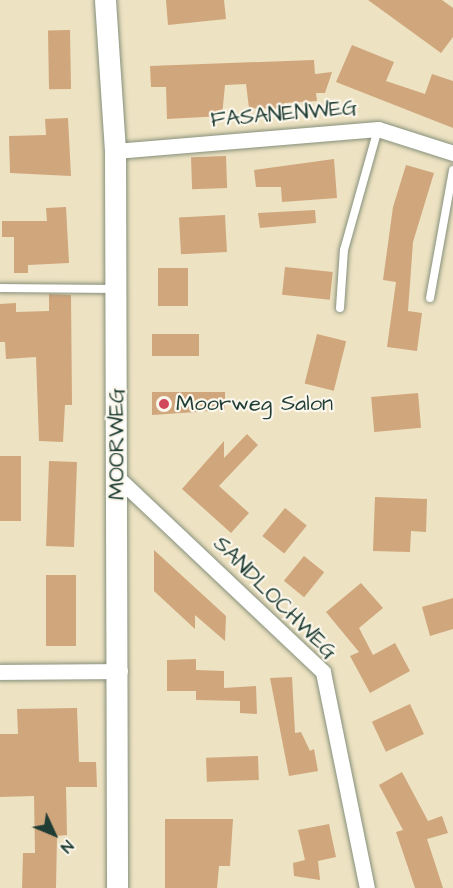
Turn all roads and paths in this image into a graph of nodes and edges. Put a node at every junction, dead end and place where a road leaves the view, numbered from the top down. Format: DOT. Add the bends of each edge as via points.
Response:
graph roads {
  1 [pos="105,0"];
  2 [pos="378,129"];
  3 [pos="115,151"];
  4 [pos="453,153"];
  5 [pos="453,170"];
  6 [pos="0,288"];
  7 [pos="116,289"];
  8 [pos="430,298"];
  9 [pos="340,308"];
  10 [pos="117,476"];
  11 [pos="120,670"];
  12 [pos="0,672"];
  13 [pos="117,888"];
  14 [pos="367,888"];
  1 -- 3 [label="street, MOORWEG"];
  2 -- 3 [label="street, FASANENWEG"];
  2 -- 4 [label="street, FASANENWEG"];
  2 -- 9 [label="lane" via="344,250"];
  3 -- 7 [label="street, MOORWEG"];
  5 -- 8 [label="lane"];
  6 -- 7 [label="lane"];
  7 -- 10 [label="street, MOORWEG"];
  10 -- 11 [label="street, MOORWEG"];
  10 -- 14 [label="street, SANDLOCHWEG" via="323,672"];
  11 -- 12 [label="street"];
  11 -- 13 [label="street, MOORWEG"];
}
